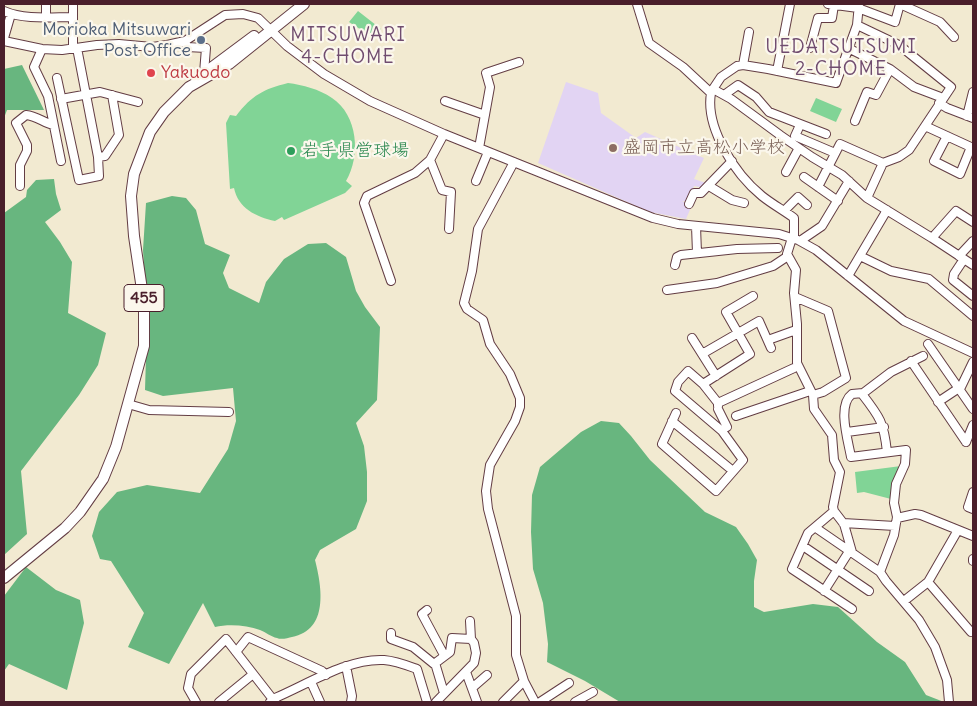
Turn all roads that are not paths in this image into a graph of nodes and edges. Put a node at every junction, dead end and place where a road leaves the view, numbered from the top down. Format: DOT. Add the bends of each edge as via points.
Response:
graph roads {
  1 [pos="46,4"];
  2 [pos="73,4"];
  3 [pos="293,4"];
  4 [pos="304,4"];
  5 [pos="637,4"];
  6 [pos="790,4"];
  7 [pos="831,4"];
  8 [pos="900,4"];
  9 [pos="859,6"];
  10 [pos="917,7"];
  11 [pos="7,13"];
  12 [pos="46,17"];
  13 [pos="73,17"];
  14 [pos="857,25"];
  15 [pos="269,29"];
  16 [pos="749,32"];
  17 [pos="954,37"];
  18 [pos="4,38"];
  19 [pos="185,41"];
  20 [pos="4,42"];
  21 [pos="75,48"];
  22 [pos="810,48"];
  23 [pos="848,48"];
  24 [pos="42,49"];
  25 [pos="519,62"];
  26 [pos="743,65"];
  27 [pos="890,69"];
  28 [pos="777,71"];
  29 [pos="204,73"];
  30 [pos="57,78"];
  31 [pos="973,92"];
  32 [pos="85,95"];
  33 [pos="112,95"];
  34 [pos="724,95"];
  35 [pos="61,99"];
  36 [pos="941,101"];
  37 [pos="138,102"];
  38 [pos="445,102"];
  39 [pos="485,115"];
  40 [pos="970,117"];
  41 [pos="854,121"];
  42 [pos="800,124"];
  43 [pos="53,125"];
  44 [pos="925,126"];
  45 [pos="444,134"];
  46 [pos="826,134"];
  47 [pos="947,136"];
  48 [pos="793,139"];
  49 [pos="972,147"];
  50 [pos="479,148"];
  51 [pos="799,148"];
  52 [pos="488,152"];
  53 [pos="835,153"];
  54 [pos="98,157"];
  55 [pos="430,160"];
  56 [pos="61,161"];
  57 [pos="732,161"];
  58 [pos="514,162"];
  59 [pos="883,163"];
  60 [pos="829,167"];
  61 [pos="786,172"];
  62 [pos="804,177"];
  63 [pos="849,180"];
  64 [pos="476,182"];
  65 [pos="20,186"];
  66 [pos="709,186"];
  67 [pos="818,187"];
  68 [pos="867,198"];
  69 [pos="838,201"];
  70 [pos="744,203"];
  71 [pos="690,204"];
  72 [pos="807,205"];
  73 [pos="887,210"];
  74 [pos="784,211"];
  75 [pos="973,222"];
  76 [pos="696,226"];
  77 [pos="449,229"];
  78 [pos="932,238"];
  79 [pos="796,239"];
  80 [pos="973,241"];
  81 [pos="778,248"];
  82 [pos="697,253"];
  83 [pos="788,256"];
  84 [pos="860,256"];
  85 [pos="962,258"];
  86 [pos="675,265"];
  87 [pos="973,265"];
  88 [pos="848,276"];
  89 [pos="391,282"];
  90 [pos="667,290"];
  91 [pos="753,296"];
  92 [pos="973,296"];
  93 [pos="795,297"];
  94 [pos="973,316"];
  95 [pos="796,330"];
  96 [pos="738,333"];
  97 [pos="933,333"];
  98 [pos="692,338"];
  99 [pos="928,344"];
  100 [pos="973,352"];
  101 [pos="702,354"];
  102 [pos="923,356"];
  103 [pos="911,361"];
  104 [pos="973,362"];
  105 [pos="794,368"];
  106 [pos="916,369"];
  107 [pos="716,376"];
  108 [pos="703,384"];
  109 [pos="959,388"];
  110 [pos="811,393"];
  111 [pos="863,393"];
  112 [pos="938,402"];
  113 [pos="128,404"];
  114 [pos="718,406"];
  115 [pos="973,409"];
  116 [pos="229,412"];
  117 [pos="676,413"];
  118 [pos="736,416"];
  119 [pos="672,421"];
  120 [pos="727,427"];
  121 [pos="884,427"];
  122 [pos="973,427"];
  123 [pos="956,429"];
  124 [pos="847,432"];
  125 [pos="887,452"];
  126 [pos="733,471"];
  127 [pos="973,492"];
  128 [pos="973,509"];
  129 [pos="834,512"];
  130 [pos="897,518"];
  131 [pos="843,523"];
  132 [pos="896,526"];
  133 [pos="816,528"];
  134 [pos="958,530"];
  135 [pos="973,536"];
  136 [pos="803,546"];
  137 [pos="851,551"];
  138 [pos="838,570"];
  139 [pos="4,572"];
  140 [pos="880,572"];
  141 [pos="4,578"];
  142 [pos="928,582"];
  143 [pos="824,591"];
  144 [pos="869,591"];
  145 [pos="904,601"];
  146 [pos="852,609"];
  147 [pos="427,610"];
  148 [pos="470,621"];
  149 [pos="970,632"];
  150 [pos="391,633"];
  151 [pos="470,639"];
  152 [pos="236,652"];
  153 [pos="444,656"];
  154 [pos="435,663"];
  155 [pos="346,666"];
  156 [pos="466,672"];
  157 [pos="252,675"];
  158 [pos="326,675"];
  159 [pos="487,675"];
  160 [pos="524,681"];
  161 [pos="311,682"];
  162 [pos="569,683"];
  163 [pos="472,688"];
  164 [pos="444,693"];
  165 [pos="590,696"];
  166 [pos="273,701"];
  167 [pos="196,702"];
  168 [pos="219,702"];
  169 [pos="320,702"];
  170 [pos="351,702"];
  171 [pos="427,702"];
  172 [pos="436,702"];
  173 [pos="477,702"];
  174 [pos="503,702"];
  175 [pos="535,702"];
  176 [pos="540,702"];
  177 [pos="575,702"];
  178 [pos="949,702"];
  1 -- 12 [label="street"];
  2 -- 13 [label="street"];
  3 -- 15 [label="highway, 455"];
  4 -- 15 [label="highway, 455"];
  5 -- 57 [label="street" via="649,43 683,67 711,93 711,117"];
  6 -- 28 [label="street"];
  7 -- 9 [label="street"];
  7 -- 22 [label="street" via="832,18 818,18"];
  8 -- 9 [label="street" via="895,22"];
  8 -- 10 [label="street"];
  9 -- 14 [label="street"];
  10 -- 17 [label="street" via="940,22"];
  11 -- 12 [label="street"];
  11 -- 18 [label="street"];
  12 -- 13 [label="street"];
  13 -- 21 [label="street"];
  14 -- 23 [label="street"];
  14 -- 36 [label="street" via="899,45 950,87"];
  15 -- 19 [label="street" via="258,18 243,14 224,15"];
  15 -- 29 [label="highway, 455"];
  15 -- 45 [label="street" via="294,52 340,84"];
  15 -- 113 [label="highway, 455" via="229,64 198,81 175,100 150,132 141,152 134,174 131,208 144,302 144,346"];
  16 -- 26 [label="street"];
  19 -- 21 [label="street" via="152,47 121,44"];
  19 -- 29 [label="street" via="187,48 206,48"];
  20 -- 24 [label="street"];
  21 -- 24 [label="street"];
  21 -- 32 [label="street"];
  23 -- 27 [label="street"];
  23 -- 28 [label="street" via="836,83"];
  24 -- 43 [label="street" via="34,67 48,96"];
  25 -- 39 [label="street" via="486,73 490,87"];
  26 -- 28 [label="street"];
  26 -- 34 [label="street" via="730,70 715,84 713,89"];
  27 -- 36 [label="street"];
  27 -- 41 [label="street" via="876,95 867,92"];
  29 -- 139 [label="highway, 455" via="180,88 161,108 140,141 133,159 126,206 140,300 140,335 102,470 91,489 58,528"];
  30 -- 35 [label="street"];
  31 -- 40 [label="street"];
  32 -- 33 [label="street" via="100,92"];
  32 -- 35 [label="street"];
  32 -- 54 [label="street"];
  33 -- 37 [label="street"];
  33 -- 54 [label="street" via="119,135 105,156"];
  34 -- 42 [label="street" via="738,85 756,97 769,112"];
  34 -- 48 [label="street"];
  35 -- 54 [label="street" via="79,180 99,176"];
  36 -- 40 [label="street" via="947,108"];
  36 -- 44 [label="street"];
  38 -- 39 [label="street"];
  39 -- 50 [label="street"];
  42 -- 46 [label="street"];
  42 -- 48 [label="street"];
  43 -- 56 [label="street"];
  43 -- 65 [label="street" via="26,115 16,123 27,145 20,165"];
  44 -- 47 [label="street"];
  44 -- 59 [label="street" via="909,150"];
  45 -- 50 [label="street"];
  45 -- 55 [label="street"];
  47 -- 49 [label="street"];
  47 -- 49 [label="street" via="934,161 960,174"];
  48 -- 51 [label="street"];
  48 -- 53 [label="street"];
  50 -- 52 [label="street"];
  51 -- 60 [label="street"];
  51 -- 61 [label="street"];
  52 -- 58 [label="street"];
  52 -- 64 [label="street"];
  53 -- 59 [label="street" via="840,144"];
  53 -- 60 [label="street"];
  55 -- 77 [label="street" via="442,190 451,192"];
  55 -- 89 [label="street" via="415,173 366,196 364,203"];
  57 -- 66 [label="street"];
  57 -- 74 [label="street" via="762,196"];
  58 -- 76 [label="street" via="632,211"];
  58 -- 160 [label="street" via="478,229 464,303 466,309 483,320 490,344 510,374 520,398 515,421 490,465 486,491 516,616 516,655"];
  59 -- 68 [label="street"];
  60 -- 63 [label="street"];
  60 -- 67 [label="street"];
  62 -- 67 [label="street"];
  63 -- 68 [label="street"];
  63 -- 69 [label="street"];
  66 -- 70 [label="street" via="732,200"];
  66 -- 71 [label="street" via="701,193 694,192"];
  67 -- 69 [label="street"];
  68 -- 73 [label="street"];
  69 -- 79 [label="street" via="822,226"];
  72 -- 74 [label="street" via="798,197"];
  73 -- 78 [label="street"];
  73 -- 84 [label="street"];
  74 -- 79 [label="street" via="794,218"];
  75 -- 78 [label="street" via="956,211"];
  76 -- 79 [label="street" via="779,234"];
  76 -- 82 [label="street"];
  78 -- 85 [label="street"];
  79 -- 83 [label="street"];
  79 -- 88 [label="street" via="816,250"];
  80 -- 85 [label="street"];
  81 -- 82 [label="street" via="737,248"];
  82 -- 86 [label="street" via="681,255"];
  83 -- 90 [label="street" via="774,266 722,282"];
  83 -- 93 [label="street" via="796,270"];
  84 -- 88 [label="street"];
  84 -- 94 [label="street" via="892,271 929,279"];
  85 -- 87 [label="street"];
  85 -- 92 [label="street" via="953,280"];
  88 -- 97 [label="street" via="904,321"];
  91 -- 96 [label="street" via="726,312"];
  93 -- 95 [label="street"];
  93 -- 110 [label="street" via="828,311 846,378 823,392"];
  95 -- 96 [label="street" via="770,344 759,321"];
  95 -- 110 [label="street" via="797,363"];
  96 -- 101 [label="street"];
  96 -- 107 [label="street" via="750,354"];
  97 -- 99 [label="street"];
  97 -- 100 [label="street"];
  98 -- 101 [label="street"];
  99 -- 102 [label="street"];
  99 -- 109 [label="street"];
  101 -- 107 [label="street"];
  102 -- 103 [label="street"];
  102 -- 106 [label="street"];
  103 -- 106 [label="street"];
  103 -- 111 [label="street"];
  104 -- 109 [label="street"];
  105 -- 114 [label="street"];
  106 -- 112 [label="street"];
  107 -- 108 [label="street"];
  108 -- 114 [label="street"];
  108 -- 126 [label="street" via="688,371 675,391 682,401 722,431 743,460"];
  109 -- 112 [label="street"];
  109 -- 115 [label="street"];
  110 -- 118 [label="street"];
  110 -- 129 [label="street" via="814,409 832,434 834,460 840,472"];
  111 -- 121 [label="street"];
  111 -- 124 [label="street" via="852,394 846,399"];
  112 -- 123 [label="street"];
  113 -- 116 [label="street" via="150,410"];
  113 -- 141 [label="highway, 455" via="110,466 92,495 65,528"];
  114 -- 120 [label="street"];
  117 -- 119 [label="street"];
  119 -- 126 [label="street"];
  119 -- 126 [label="street" via="662,444 716,491"];
  121 -- 124 [label="street"];
  121 -- 125 [label="street"];
  122 -- 123 [label="street"];
  122 -- 123 [label="street" via="966,442"];
  124 -- 125 [label="street" via="850,457"];
  125 -- 130 [label="street" via="906,450 906,464 898,479 894,502"];
  127 -- 128 [label="street" via="968,507"];
  129 -- 131 [label="street"];
  129 -- 133 [label="street"];
  130 -- 132 [label="street"];
  130 -- 134 [label="street" via="921,515"];
  131 -- 132 [label="street"];
  131 -- 137 [label="street"];
  132 -- 140 [label="street"];
  133 -- 136 [label="street" via="808,533"];
  133 -- 137 [label="street"];
  134 -- 135 [label="street"];
  134 -- 142 [label="street"];
  136 -- 138 [label="street"];
  136 -- 143 [label="street" via="792,569"];
  137 -- 138 [label="street"];
  137 -- 140 [label="street"];
  138 -- 143 [label="street"];
  138 -- 144 [label="street"];
  140 -- 145 [label="street"];
  142 -- 145 [label="street"];
  142 -- 149 [label="street"];
  143 -- 146 [label="street"];
  145 -- 178 [label="street" via="935,647 947,680"];
  147 -- 153 [label="street" via="422,614"];
  148 -- 151 [label="street"];
  150 -- 154 [label="street" via="391,639 413,647"];
  151 -- 153 [label="street" via="452,638 450,652"];
  151 -- 156 [label="street" via="474,644 475,658"];
  152 -- 157 [label="street"];
  152 -- 158 [label="street" via="248,637"];
  152 -- 167 [label="street" via="226,639 191,674 188,688"];
  153 -- 154 [label="street"];
  154 -- 164 [label="street"];
  155 -- 158 [label="street"];
  155 -- 170 [label="street"];
  155 -- 171 [label="street" via="384,660 417,669"];
  156 -- 163 [label="street"];
  156 -- 164 [label="street"];
  157 -- 166 [label="street"];
  157 -- 168 [label="street"];
  158 -- 161 [label="street"];
  159 -- 163 [label="street"];
  160 -- 174 [label="street"];
  160 -- 175 [label="street"];
  161 -- 166 [label="street"];
  161 -- 169 [label="street"];
  162 -- 176 [label="street"];
  163 -- 173 [label="street"];
  164 -- 172 [label="street"];
  165 -- 177 [label="street"];
}
